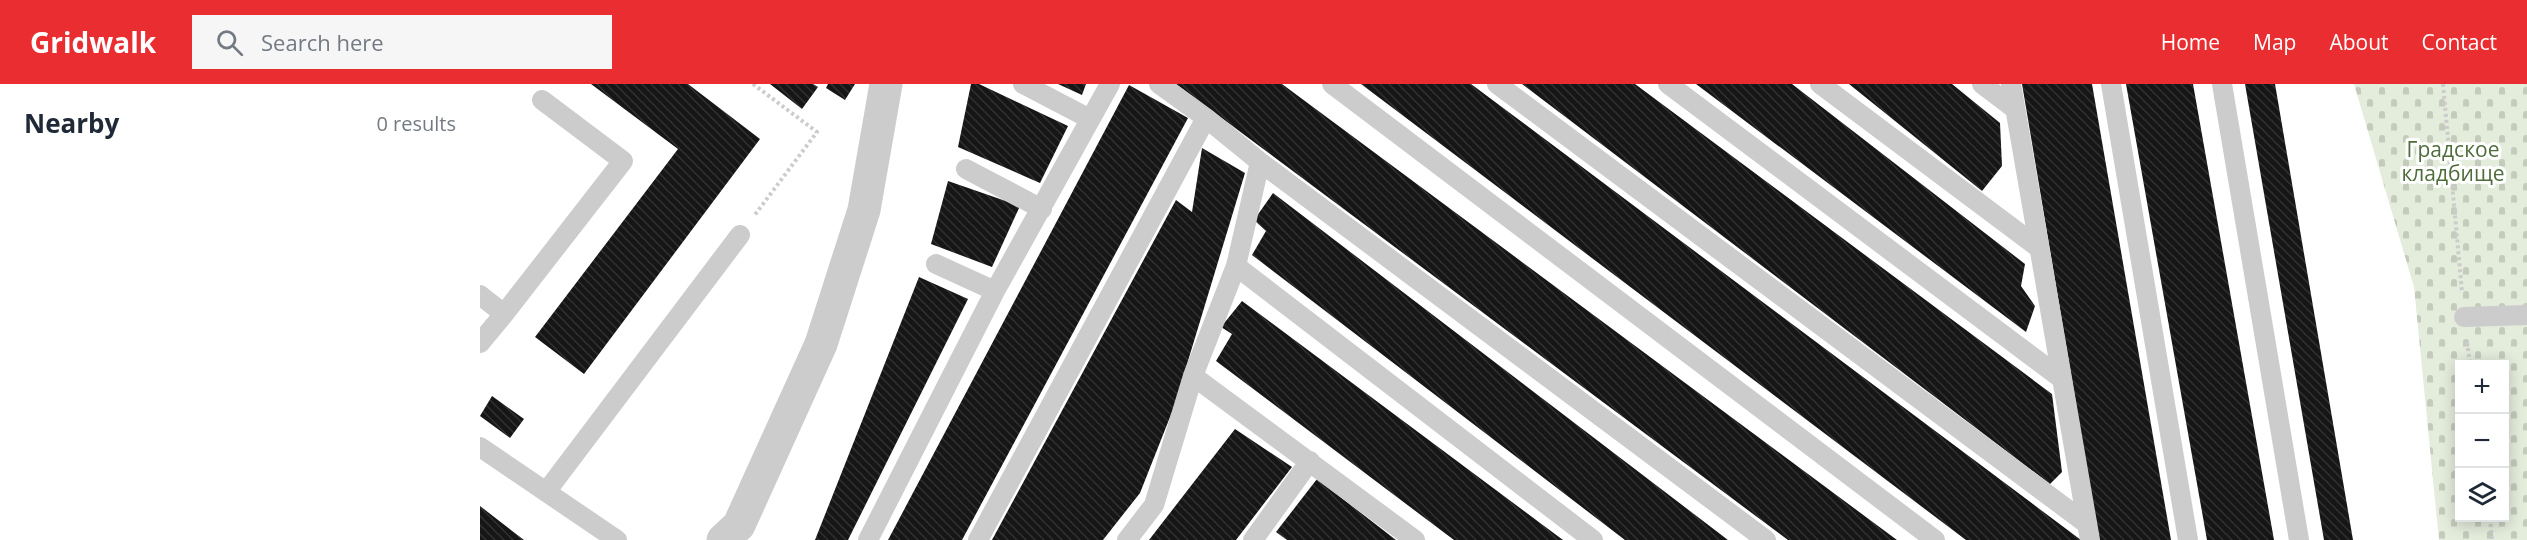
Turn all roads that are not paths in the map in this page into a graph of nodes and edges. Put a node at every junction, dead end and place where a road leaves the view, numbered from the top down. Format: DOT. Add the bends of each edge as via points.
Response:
graph roads {
  1 [pos="886,84"];
  2 [pos="1023,84"];
  3 [pos="1110,84"];
  4 [pos="1159,84"];
  5 [pos="1332,84"];
  6 [pos="1497,84"];
  7 [pos="1668,84"];
  8 [pos="1820,84"];
  9 [pos="1982,84"];
  10 [pos="2011,84"];
  11 [pos="2111,84"];
  12 [pos="2222,84"];
  13 [pos="542,100"];
  14 [pos="2015,109"];
  15 [pos="1206,118"];
  16 [pos="1090,119"];
  17 [pos="1260,162"];
  18 [pos="966,169"];
  19 [pos="1042,209"];
  20 [pos="740,236"];
  21 [pos="2039,248"];
  22 [pos="936,264"];
  23 [pos="1236,266"];
  24 [pos="995,291"];
  25 [pos="480,295"];
  26 [pos="504,314"];
  27 [pos="2527,315"];
  28 [pos="2464,317"];
  29 [pos="480,343"];
  30 [pos="1193,376"];
  31 [pos="2062,379"];
  32 [pos="480,447"];
  33 [pos="1310,461"];
  34 [pos="546,492"];
  35 [pos="2088,532"];
  36 [pos="1255,539"];
  37 [pos="617,540"];
  38 [pos="723,540"];
  39 [pos="868,540"];
  40 [pos="978,540"];
  41 [pos="1127,540"];
  42 [pos="1415,540"];
  43 [pos="1593,540"];
  44 [pos="1766,540"];
  45 [pos="1935,540"];
  46 [pos="2188,540"];
  47 [pos="2300,540"];
  1 -- 38 [label="street" via="864,210 822,344 739,525"];
  2 -- 16 [label="lane"];
  3 -- 16 [label="lane"];
  4 -- 15 [label="lane"];
  5 -- 45 [label="lane"];
  6 -- 35 [label="lane"];
  7 -- 31 [label="lane"];
  8 -- 21 [label="lane"];
  9 -- 14 [label="lane"];
  10 -- 14 [label="lane"];
  11 -- 46 [label="lane"];
  12 -- 47 [label="lane"];
  13 -- 26 [label="lane" via="623,161"];
  14 -- 21 [label="lane"];
  15 -- 17 [label="lane"];
  15 -- 40 [label="lane"];
  16 -- 19 [label="lane"];
  17 -- 23 [label="lane"];
  17 -- 44 [label="lane"];
  18 -- 19 [label="lane"];
  19 -- 24 [label="lane"];
  20 -- 34 [label="lane"];
  21 -- 31 [label="lane"];
  22 -- 24 [label="lane"];
  23 -- 30 [label="lane"];
  23 -- 43 [label="lane"];
  24 -- 39 [label="lane"];
  25 -- 26 [label="lane"];
  26 -- 29 [label="lane"];
  27 -- 28 [label="lane"];
  30 -- 33 [label="lane"];
  30 -- 41 [label="lane" via="1154,504"];
  31 -- 35 [label="lane"];
  32 -- 34 [label="lane"];
  33 -- 36 [label="lane"];
  33 -- 42 [label="lane"];
  34 -- 37 [label="lane"];
}
